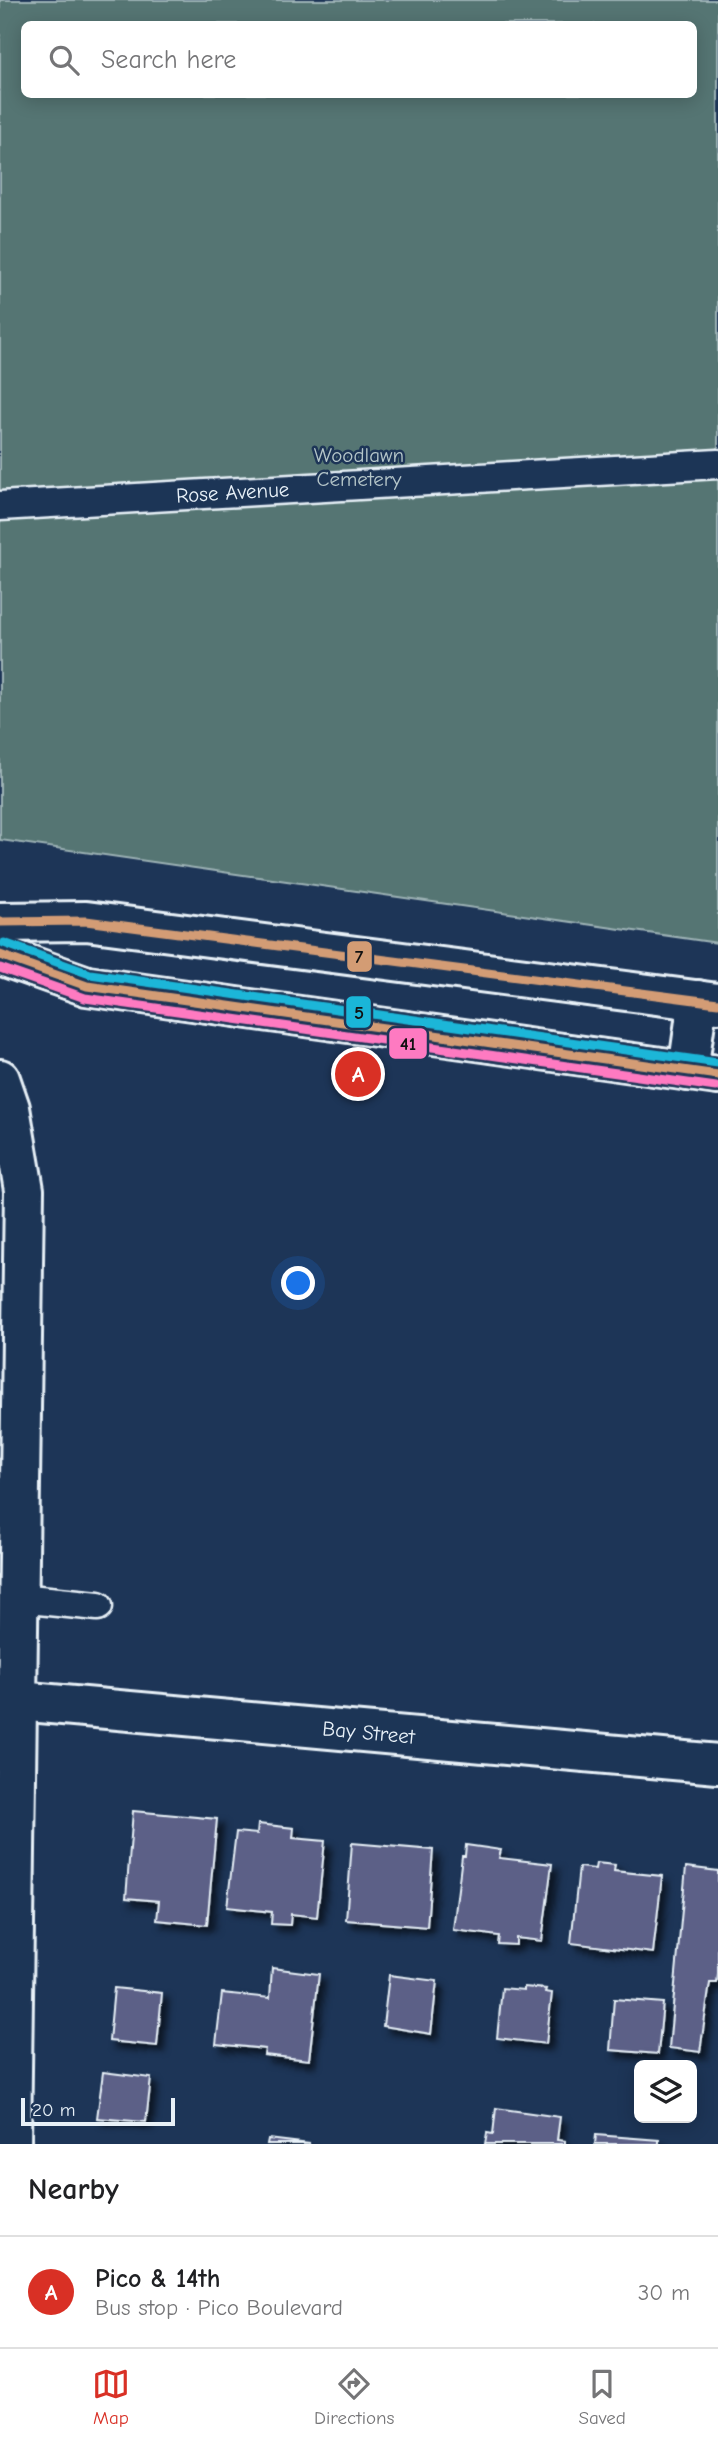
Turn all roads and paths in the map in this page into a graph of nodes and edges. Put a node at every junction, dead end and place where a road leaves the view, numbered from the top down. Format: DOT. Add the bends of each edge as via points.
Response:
graph roads {
  1 [pos="718,464"];
  2 [pos="0,506"];
  3 [pos="0,922"];
  4 [pos="0,955"];
  5 [pos="708,1001"];
  6 [pos="703,1073"];
  7 [pos="0,1079"];
  8 [pos="12,1189"];
  9 [pos="11,1354"];
  10 [pos="19,1598"];
  11 [pos="99,1606"];
  12 [pos="9,1646"];
  13 [pos="18,1701"];
  14 [pos="718,1764"];
  15 [pos="6,2066"];
  16 [pos="11,2144"];
  1 -- 2 [label="lane, Rose Avenue"];
  3 -- 5 [label="street" via="86,920"];
  4 -- 6 [label="street" via="86,986"];
  5 -- 6 [label="street"];
  7 -- 8 [label="street" via="10,1108"];
  8 -- 9 [label="street"];
  9 -- 10 [label="street"];
  10 -- 11 [label="lane"];
  10 -- 12 [label="street"];
  12 -- 13 [label="street"];
  13 -- 14 [label="street, Bay Street"];
  13 -- 15 [label="street"];
  15 -- 16 [label="street"];
}
